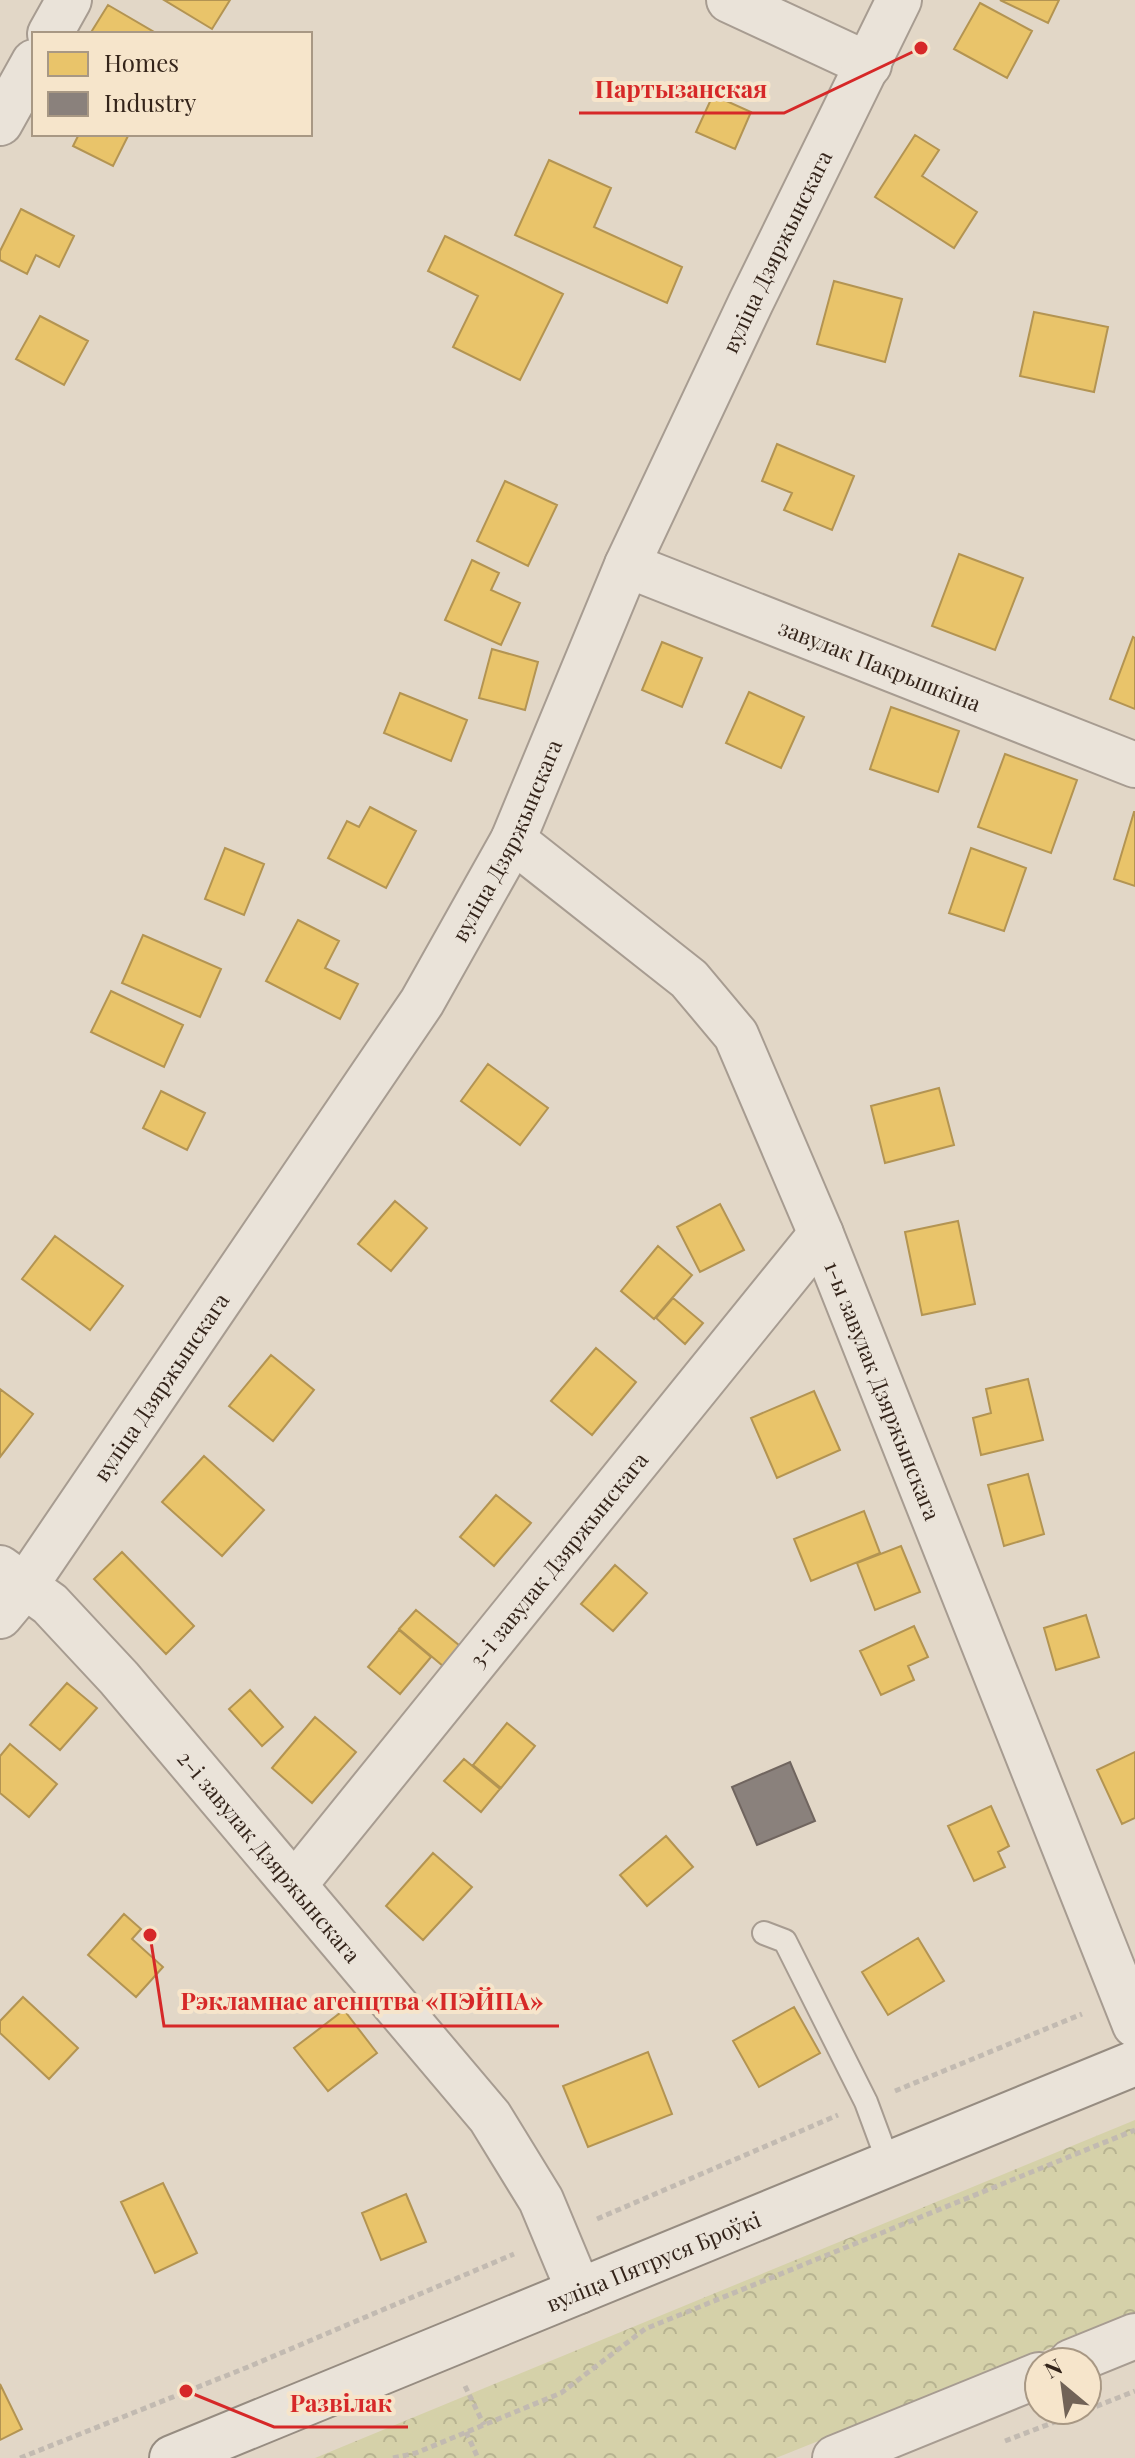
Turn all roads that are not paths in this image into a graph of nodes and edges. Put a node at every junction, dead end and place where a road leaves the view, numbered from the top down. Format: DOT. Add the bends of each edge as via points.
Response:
graph roads {
  1 [pos="69,0"];
  2 [pos="729,0"];
  3 [pos="899,0"];
  4 [pos="51,32"];
  5 [pos="869,65"];
  6 [pos="32,66"];
  7 [pos="0,123"];
  8 [pos="627,565"];
  9 [pos="1135,765"];
  10 [pos="513,840"];
  11 [pos="821,1234"];
  12 [pos="8,1590"];
  13 [pos="295,1884"];
  14 [pos="764,1933"];
  15 [pos="1135,2025"];
  16 [pos="1135,2063"];
  17 [pos="889,2164"];
  18 [pos="579,2291"];
  19 [pos="1135,2336"];
  20 [pos="1103,2349"];
  21 [pos="1023,2382"];
  22 [pos="172,2458"];
  23 [pos="835,2458"];
  1 -- 4 [label="street"];
  2 -- 5 [label="street"];
  3 -- 5 [label="street, вуліца Дзяржынскага"];
  5 -- 8 [label="street, вуліца Дзяржынскага"];
  6 -- 7 [label="street"];
  8 -- 9 [label="street, завулак Пакрышкіна"];
  8 -- 10 [label="street, вуліца Дзяржынскага"];
  10 -- 11 [label="street, 1-ы завулак Дзяржынскага" via="689,979 736,1035"];
  10 -- 12 [label="street, вуліца Дзяржынскага" via="422,1002"];
  11 -- 13 [label="street, 3-і завулак Дзяржынскага"];
  11 -- 15 [label="street, 1-ы завулак Дзяржынскага"];
  12 -- 13 [label="street, 2-і завулак Дзяржынскага" via="50,1604"];
  13 -- 18 [label="street, 2-і завулак Дзяржынскага" via="490,2117 541,2200"];
  14 -- 17 [label="lane" via="785,1941 866,2102"];
  16 -- 17 [label="street, вуліца Пятруся Броўкі"];
  17 -- 18 [label="street, вуліца Пятруся Броўкі"];
  18 -- 22 [label="street, вуліца Пятруся Броўкі"];
  19 -- 20 [label="street"];
  21 -- 23 [label="street"];
}
